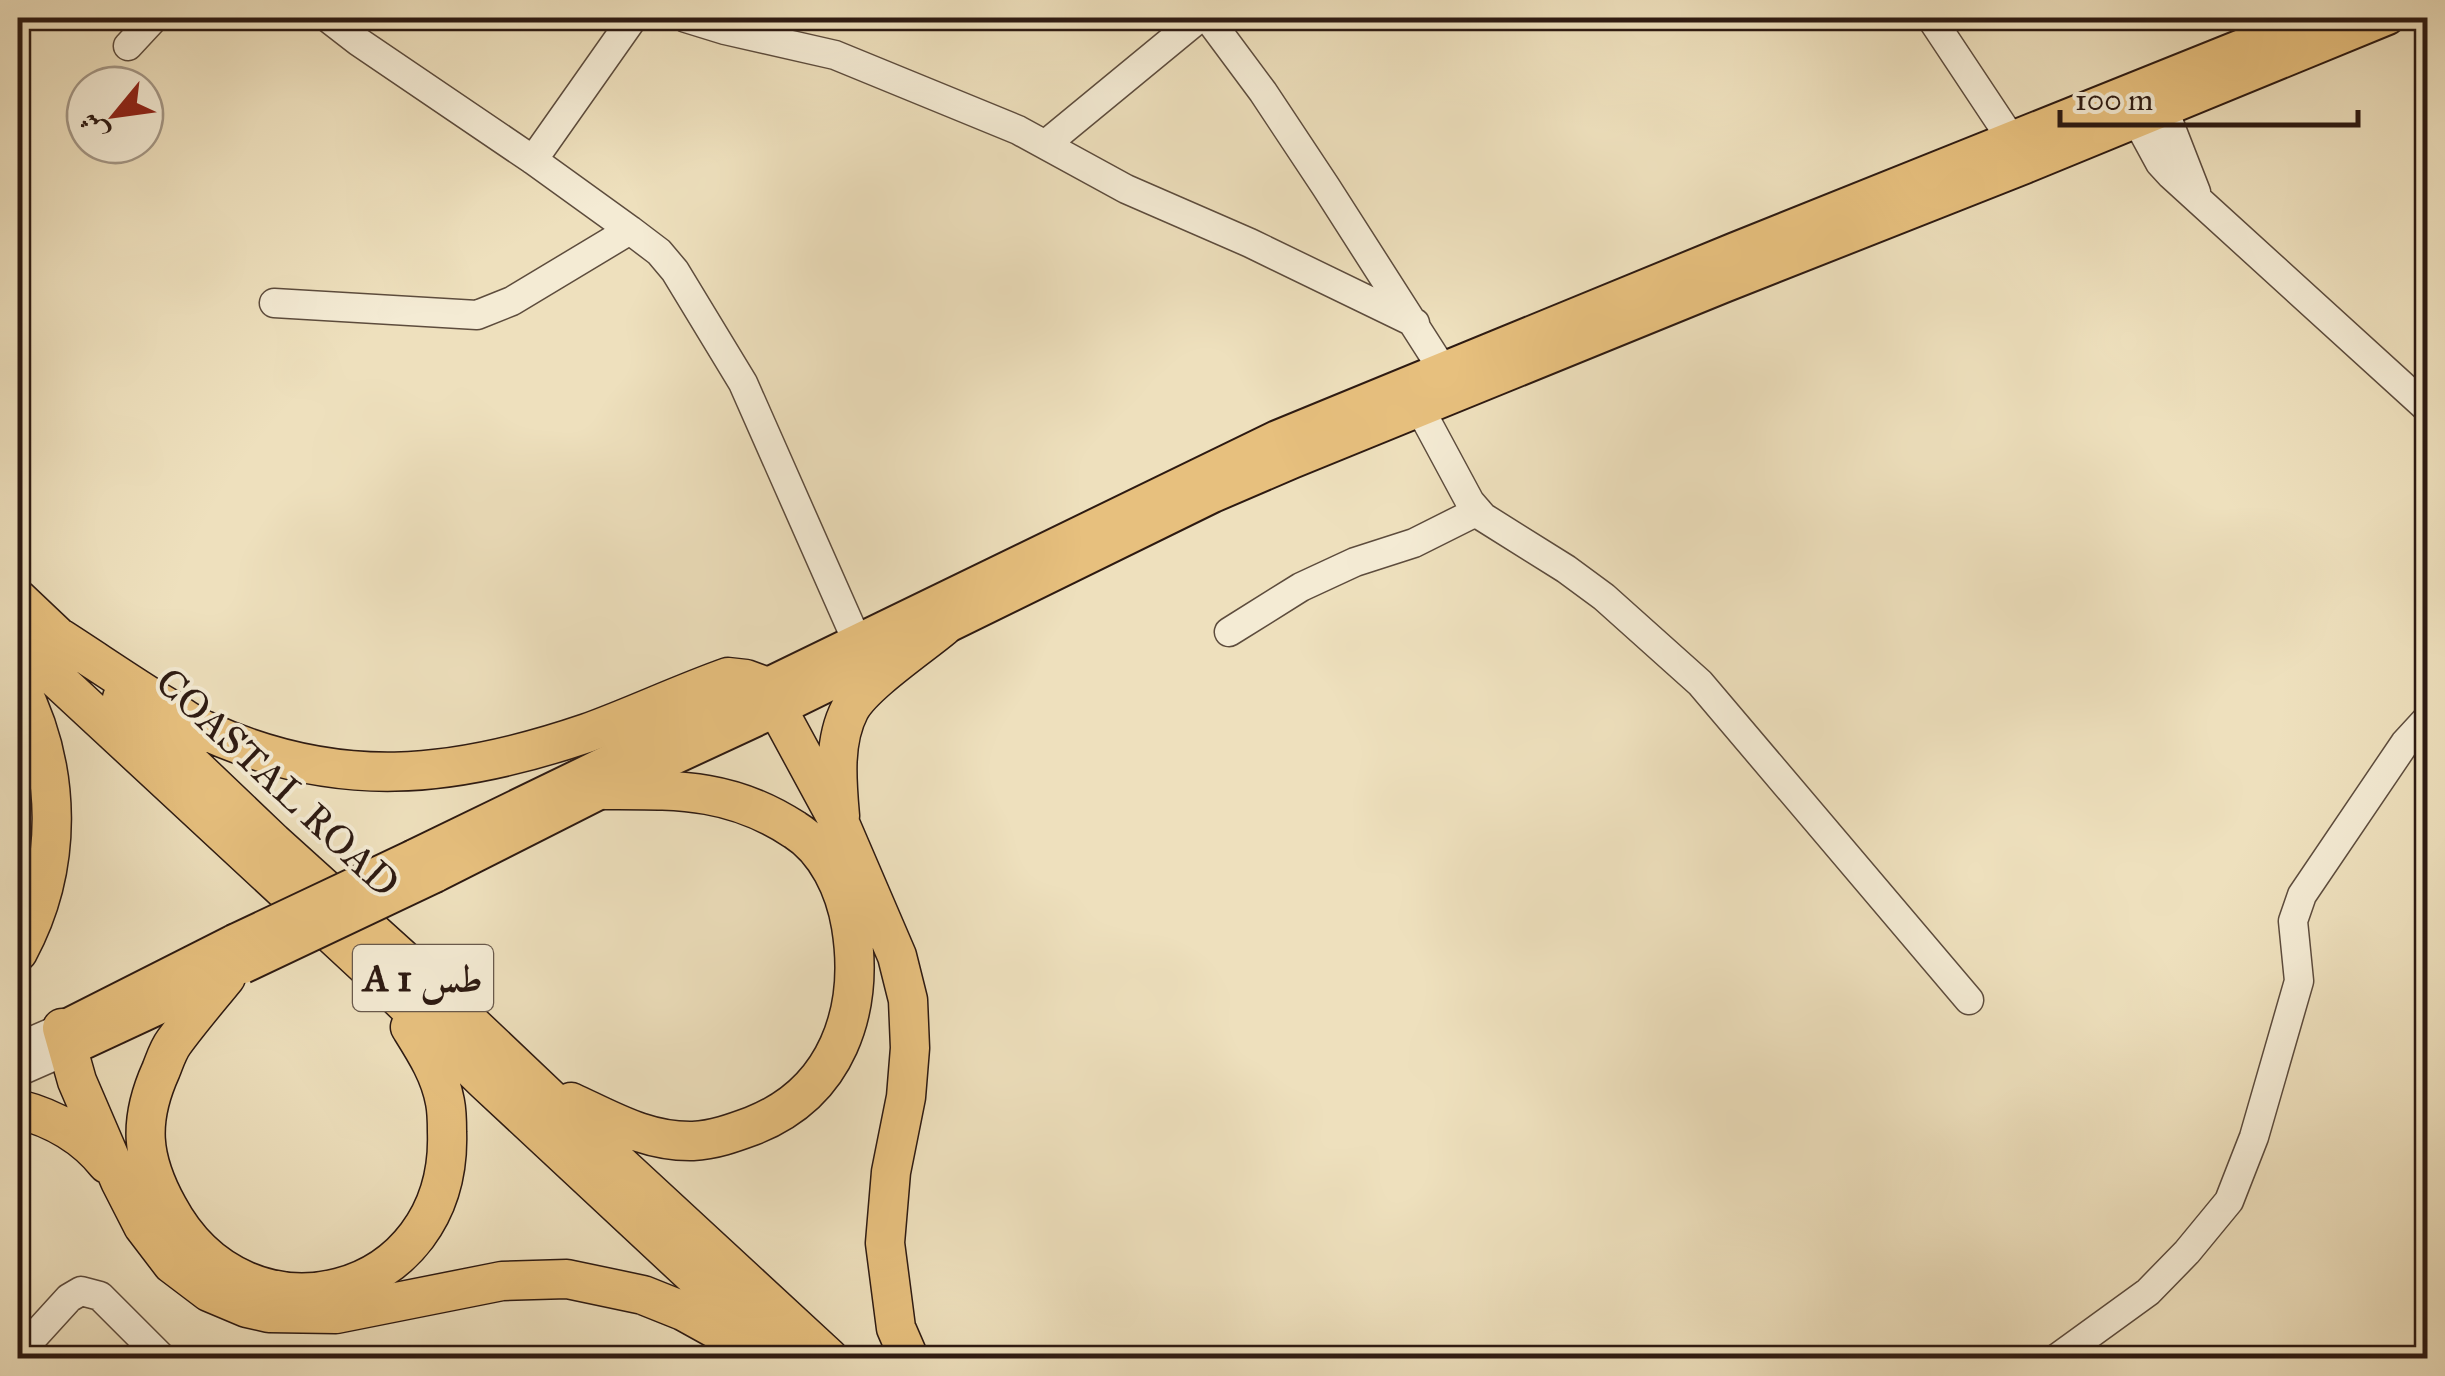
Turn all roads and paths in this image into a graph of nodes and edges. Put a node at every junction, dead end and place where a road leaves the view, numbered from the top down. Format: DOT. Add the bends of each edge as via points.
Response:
graph roads {
  1 [pos="154,18"];
  2 [pos="328,18"];
  3 [pos="633,18"];
  4 [pos="686,18"];
  5 [pos="1199,18"];
  6 [pos="1208,18"];
  7 [pos="1932,18"];
  8 [pos="2311,18"];
  9 [pos="2388,18"];
  10 [pos="128,46"];
  11 [pos="2144,102"];
  12 [pos="1046,144"];
  13 [pos="2019,154"];
  14 [pos="533,160"];
  15 [pos="630,230"];
  16 [pos="274,303"];
  17 [pos="1415,323"];
  18 [pos="1443,370"];
  19 [pos="1420,409"];
  20 [pos="2428,409"];
  21 [pos="1478,511"];
  22 [pos="18,599"];
  23 [pos="944,627"];
  24 [pos="1229,632"];
  25 [pos="57,636"];
  26 [pos="857,641"];
  27 [pos="18,643"];
  28 [pos="18,682"];
  29 [pos="771,698"];
  30 [pos="2428,718"];
  31 [pos="605,790"];
  32 [pos="842,828"];
  33 [pos="425,866"];
  34 [pos="18,952"];
  35 [pos="234,962"];
  36 [pos="364,964"];
  37 [pos="1969,1000"];
  38 [pos="65,1039"];
  39 [pos="18,1047"];
  40 [pos="18,1072"];
  41 [pos="542,1091"];
  42 [pos="18,1110"];
  43 [pos="120,1181"];
  44 [pos="18,1354"];
  45 [pos="162,1358"];
  46 [pos="768,1358"];
  47 [pos="782,1358"];
  48 [pos="829,1358"];
  49 [pos="909,1358"];
  50 [pos="2057,1358"];
  1 -- 10 [label="street"];
  2 -- 14 [label="street"];
  3 -- 14 [label="street"];
  4 -- 12 [label="street" via="835,55"];
  5 -- 12 [label="street"];
  6 -- 17 [label="street"];
  7 -- 13 [label="street"];
  8 -- 11 [label="main road"];
  9 -- 11 [label="main road"];
  11 -- 13 [label="main road"];
  11 -- 20 [label="street" via="2160,163"];
  12 -- 17 [label="street" via="1126,189"];
  13 -- 18 [label="main road" via="1735,249"];
  13 -- 19 [label="main road" via="1724,286"];
  14 -- 15 [label="street"];
  15 -- 16 [label="street" via="512,301 476,315"];
  15 -- 26 [label="street" via="675,271 728,356"];
  17 -- 18 [label="street"];
  18 -- 26 [label="main road" via="1278,437"];
  19 -- 21 [label="street"];
  19 -- 23 [label="main road" via="1214,496"];
  21 -- 24 [label="street" via="1414,544 1301,587"];
  21 -- 37 [label="street" via="1604,597 1700,682"];
  22 -- 25 [label="highway, COASTAL ROAD / A 1 طس"];
  23 -- 29 [label="main road"];
  23 -- 32 [label="highway" via="851,707 837,773"];
  25 -- 29 [label="highway" via="201,729 274,757 367,771 497,760 590,732 728,677 746,678"];
  25 -- 41 [label="highway, COASTAL ROAD / A 1 طس"];
  26 -- 29 [label="main road"];
  27 -- 36 [label="highway, COASTAL ROAD / A 1 طس"];
  28 -- 34 [label="highway" via="47,764 53,836"];
  29 -- 31 [label="main road"];
  29 -- 32 [label="highway"];
  29 -- 33 [label="main road"];
  30 -- 50 [label="street" via="2302,895 2293,921 2299,982 2229,1201 2148,1292"];
  31 -- 33 [label="main road"];
  31 -- 41 [label="highway" via="682,790 733,799 799,832 846,899 854,993 842,1039 805,1094 770,1119 720,1138 640,1134"];
  32 -- 49 [label="highway" via="908,1000 906,1097 885,1243 896,1328"];
  33 -- 35 [label="main road, bridge"];
  35 -- 36 [label="highway" via="171,1045 151,1090 146,1156 181,1231 215,1264 280,1292 347,1285 392,1262 422,1228 443,1185 446,1103 436,1068"];
  35 -- 38 [label="main road"];
  36 -- 47 [label="highway, COASTAL ROAD / A 1 طس"];
  38 -- 39 [label="street"];
  38 -- 40 [label="street"];
  38 -- 43 [label="highway"];
  41 -- 48 [label="highway, COASTAL ROAD / A 1 طس"];
  42 -- 43 [label="highway" via="71,1130"];
  43 -- 46 [label="highway" via="172,1264 209,1292 247,1308 336,1314 502,1282 566,1279 643,1295"];
  44 -- 45 [label="street" via="81,1291 100,1296"];
}
